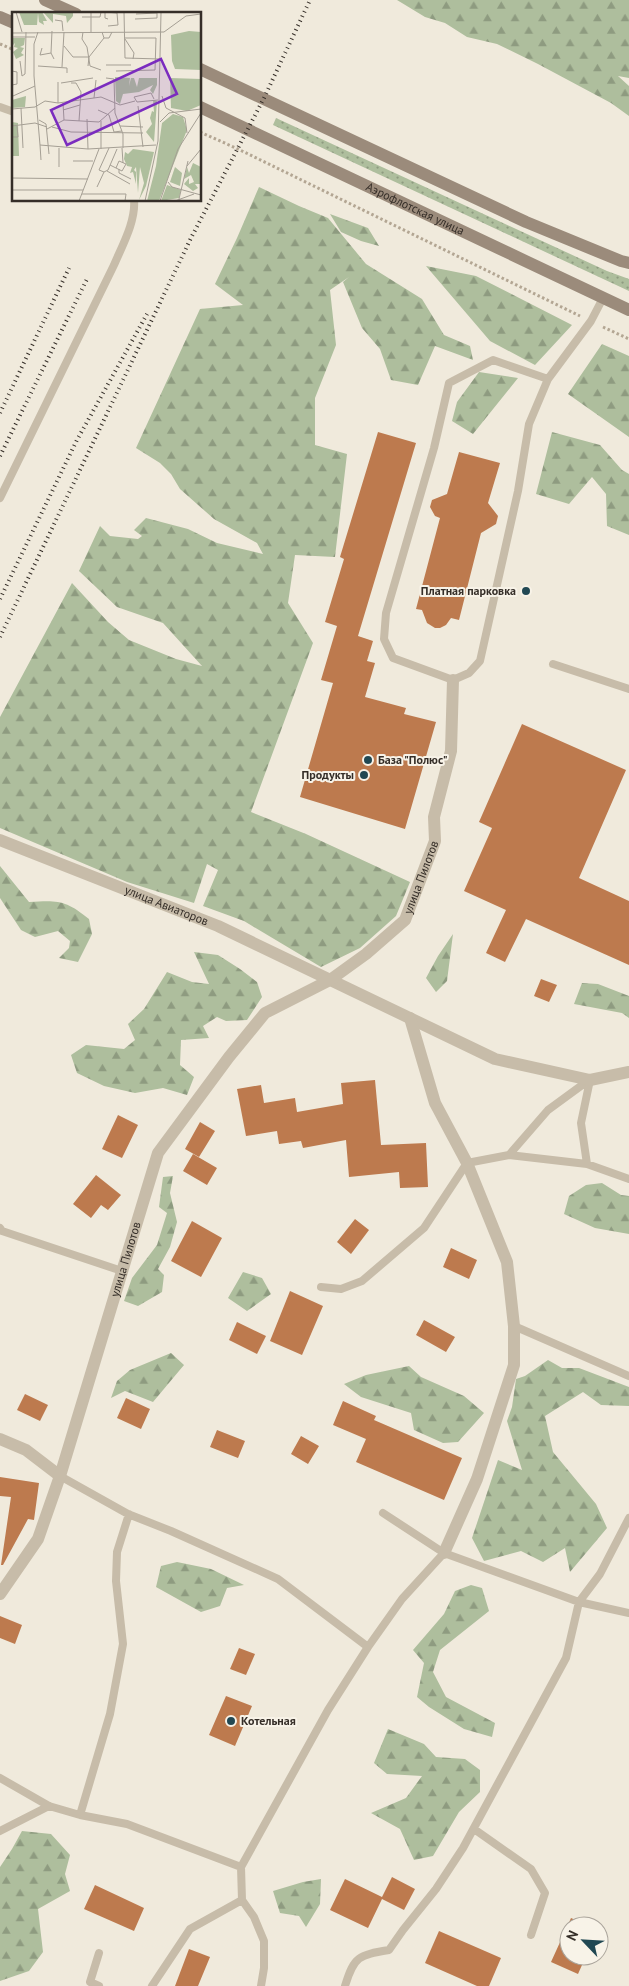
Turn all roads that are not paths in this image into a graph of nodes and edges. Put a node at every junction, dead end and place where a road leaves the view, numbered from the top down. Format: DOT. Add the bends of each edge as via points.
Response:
graph roads {
  1 [pos="45,0"];
  2 [pos="72,12"];
  3 [pos="0,17"];
  4 [pos="12,22"];
  5 [pos="201,69"];
  6 [pos="0,107"];
  7 [pos="201,107"];
  8 [pos="12,111"];
  9 [pos="134,201"];
  10 [pos="629,263"];
  11 [pos="603,298"];
  12 [pos="629,310"];
  13 [pos="548,379"];
  14 [pos="0,498"];
  15 [pos="553,664"];
  16 [pos="453,680"];
  17 [pos="629,689"];
  18 [pos="0,840"];
  19 [pos="330,980"];
  20 [pos="410,1018"];
  21 [pos="629,1072"];
  22 [pos="590,1080"];
  23 [pos="509,1155"];
  24 [pos="467,1163"];
  25 [pos="587,1164"];
  26 [pos="629,1179"];
  27 [pos="1,1232"];
  28 [pos="122,1271"];
  29 [pos="321,1287"];
  30 [pos="514,1326"];
  31 [pos="629,1376"];
  32 [pos="0,1439"];
  33 [pos="60,1476"];
  34 [pos="129,1514"];
  35 [pos="383,1514"];
  36 [pos="629,1518"];
  37 [pos="444,1553"];
  38 [pos="0,1594"];
  39 [pos="579,1602"];
  40 [pos="629,1613"];
  41 [pos="368,1647"];
  42 [pos="0,1778"];
  43 [pos="49,1806"];
  44 [pos="80,1815"];
  45 [pos="474,1829"];
  46 [pos="0,1831"];
  47 [pos="241,1867"];
  48 [pos="242,1900"];
  49 [pos="531,1935"];
  50 [pos="99,1953"];
  51 [pos="99,1986"];
  52 [pos="152,1986"];
  53 [pos="261,1986"];
  54 [pos="345,1986"];
  1 -- 2 [label="main road"];
  3 -- 4 [label="main road"];
  5 -- 10 [label="main road" via="526,222"];
  6 -- 8 [label="lane"];
  7 -- 11 [label="main road, Аэрофлотская улица"];
  9 -- 14 [label="lane" via="127,233 114,265"];
  11 -- 12 [label="main road, Аэрофлотская улица"];
  11 -- 13 [label="lane" via="591,321"];
  13 -- 16 [label="lane" via="529,424 518,491 480,661 469,673"];
  13 -- 16 [label="lane" via="493,360 449,384 434,448 386,613 384,639 393,658"];
  15 -- 17 [label="lane"];
  16 -- 19 [label="street, улица Пилотов" via="451,752 434,817 435,841 412,903 405,920"];
  18 -- 19 [label="street, улица Авиаторов" via="218,926"];
  19 -- 20 [label="street"];
  19 -- 28 [label="street, улица Пилотов" via="265,1013 158,1153"];
  20 -- 22 [label="street" via="495,1059"];
  20 -- 24 [label="street" via="435,1103"];
  21 -- 22 [label="street"];
  22 -- 23 [label="lane" via="548,1110"];
  22 -- 25 [label="lane" via="581,1123"];
  23 -- 24 [label="lane"];
  23 -- 25 [label="lane"];
  24 -- 29 [label="lane" via="424,1228 362,1281 341,1289"];
  24 -- 30 [label="street" via="507,1262"];
  25 -- 26 [label="lane"];
  27 -- 28 [label="lane"];
  28 -- 33 [label="street, улица Пилотов"];
  30 -- 31 [label="lane"];
  30 -- 37 [label="street" via="514,1365 477,1478"];
  32 -- 33 [label="street" via="26,1450"];
  33 -- 34 [label="lane"];
  33 -- 38 [label="street, улица Пилотов" via="38,1539"];
  34 -- 41 [label="lane" via="278,1579"];
  34 -- 44 [label="lane" via="117,1552 116,1580 123,1644 110,1714"];
  35 -- 37 [label="lane"];
  36 -- 39 [label="lane" via="600,1574"];
  37 -- 39 [label="lane"];
  37 -- 41 [label="lane" via="402,1599"];
  39 -- 40 [label="lane"];
  39 -- 45 [label="lane" via="566,1658"];
  41 -- 47 [label="lane" via="328,1710"];
  42 -- 43 [label="lane"];
  43 -- 44 [label="lane"];
  43 -- 46 [label="lane"];
  44 -- 47 [label="lane" via="127,1824"];
  45 -- 49 [label="lane" via="531,1869 545,1893"];
  45 -- 54 [label="lane" via="436,1889 390,1950 368,1954 352,1964"];
  47 -- 48 [label="lane"];
  48 -- 52 [label="lane" via="190,1929"];
  48 -- 53 [label="lane" via="254,1917 264,1941"];
  50 -- 51 [label="lane" via="90,1982"];
}
